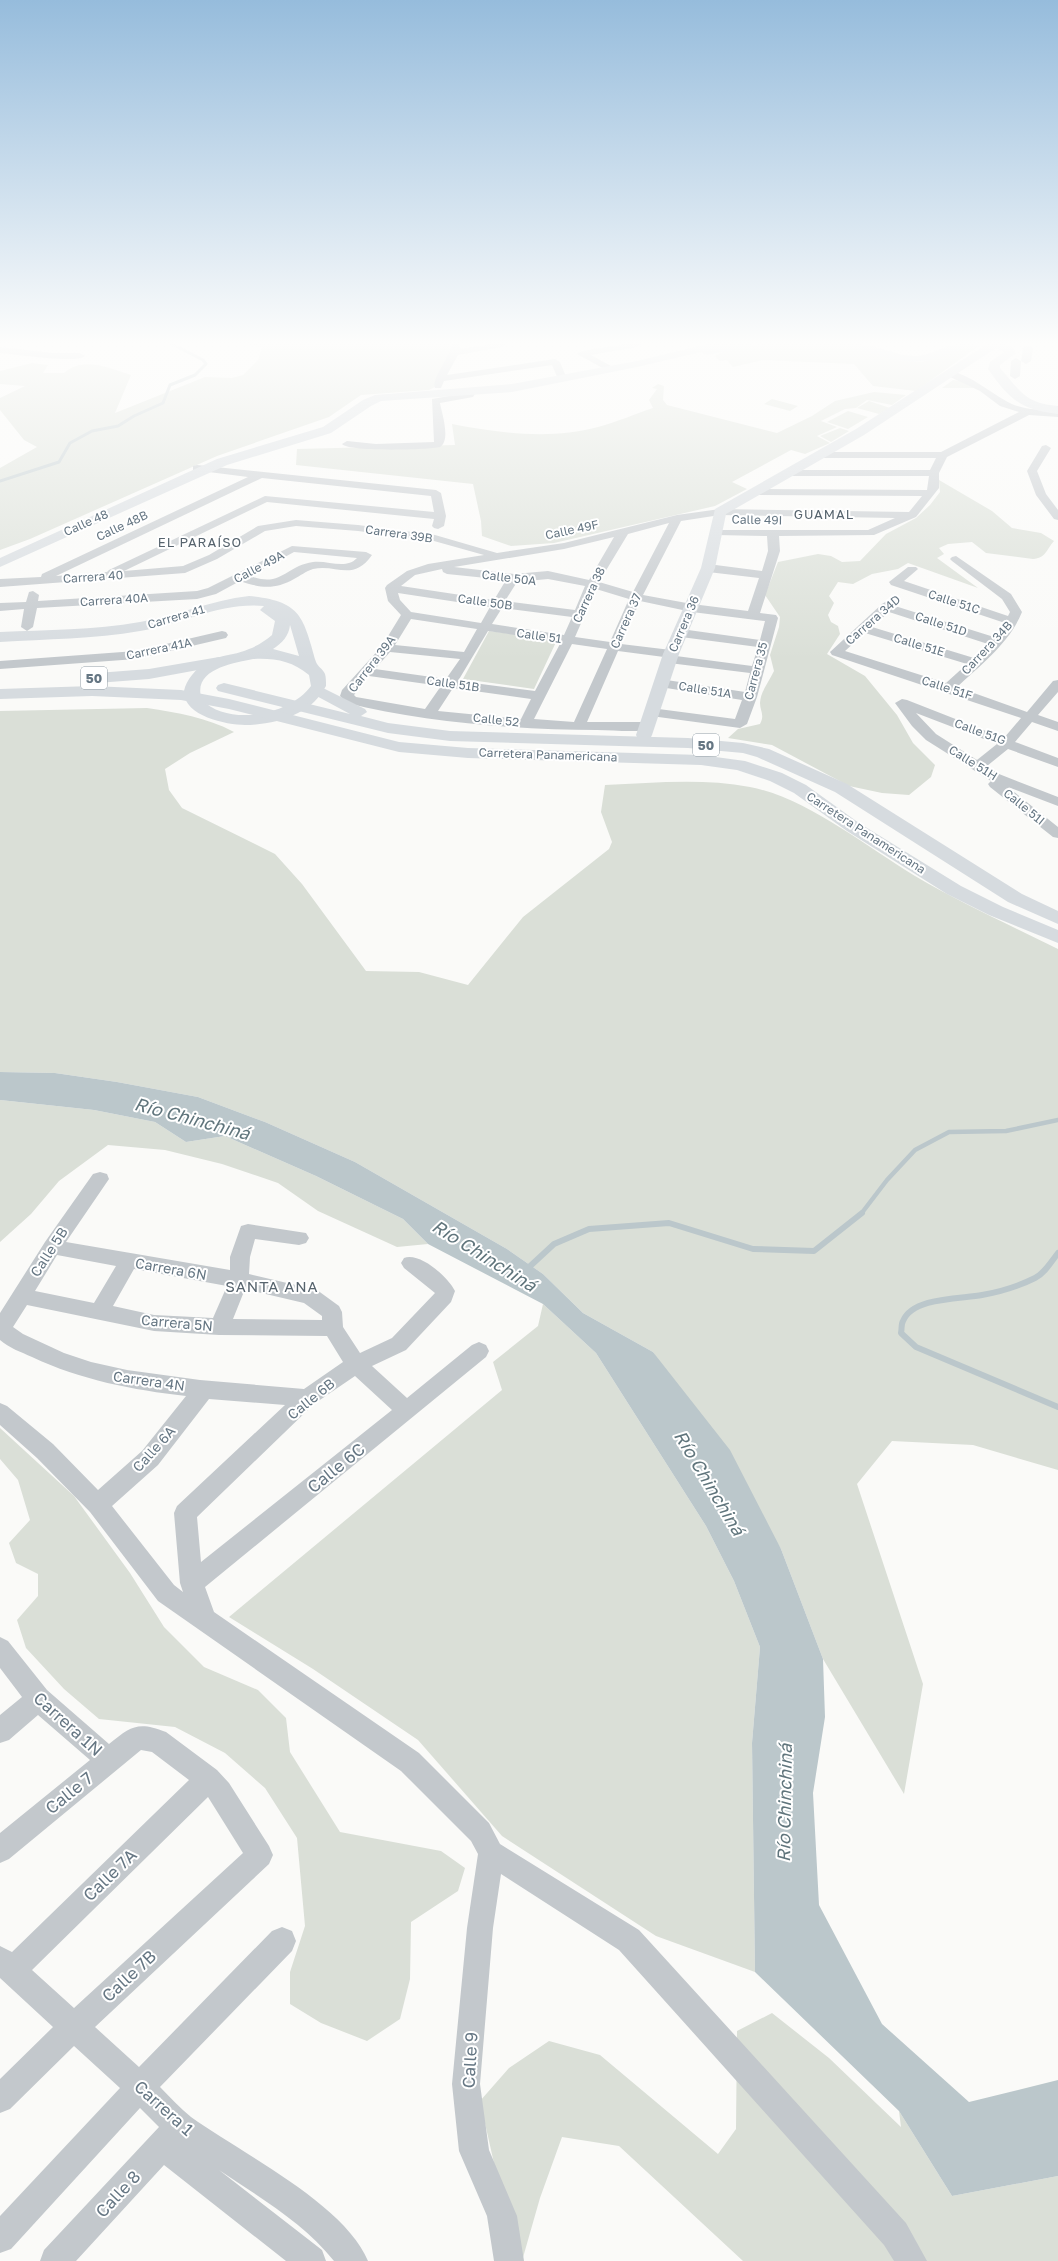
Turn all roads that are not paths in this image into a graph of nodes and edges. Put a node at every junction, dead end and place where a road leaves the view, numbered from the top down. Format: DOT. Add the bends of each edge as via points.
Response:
graph roads {
  1 [pos="246,450"];
  2 [pos="263,450"];
  3 [pos="830,450"];
  4 [pos="954,450"];
  5 [pos="1045,450"];
  6 [pos="821,455"];
  7 [pos="943,455"];
  8 [pos="202,468"];
  9 [pos="791,473"];
  10 [pos="934,473"];
  11 [pos="262,474"];
  12 [pos="805,474"];
  13 [pos="758,492"];
  14 [pos="808,493"];
  15 [pos="931,493"];
  16 [pos="367,508"];
  17 [pos="720,512"];
  18 [pos="811,514"];
  19 [pos="912,515"];
  20 [pos="440,516"];
  21 [pos="677,518"];
  22 [pos="1058,518"];
  23 [pos="358,528"];
  24 [pos="623,532"];
  25 [pos="716,532"];
  26 [pos="773,533"];
  27 [pos="813,534"];
  28 [pos="435,538"];
  29 [pos="564,546"];
  30 [pos="0,556"];
  31 [pos="500,556"];
  32 [pos="956,559"];
  33 [pos="0,563"];
  34 [pos="428,568"];
  35 [pos="708,568"];
  36 [pos="185,569"];
  37 [pos="912,569"];
  38 [pos="548,575"];
  39 [pos="765,575"];
  40 [pos="105,576"];
  41 [pos="239,576"];
  42 [pos="513,578"];
  43 [pos="36,581"];
  44 [pos="895,582"];
  45 [pos="0,583"];
  46 [pos="226,584"];
  47 [pos="591,586"];
  48 [pos="390,588"];
  49 [pos="910,588"];
  50 [pos="636,597"];
  51 [pos="496,604"];
  52 [pos="31,605"];
  53 [pos="0,607"];
  54 [pos="886,607"];
  55 [pos="692,608"];
  56 [pos="580,614"];
  57 [pos="407,615"];
  58 [pos="753,616"];
  59 [pos="772,618"];
  60 [pos="1013,622"];
  61 [pos="27,627"];
  62 [pos="484,628"];
  63 [pos="863,628"];
  64 [pos="681,632"];
  65 [pos="222,634"];
  66 [pos="0,637"];
  67 [pos="568,640"];
  68 [pos="0,641"];
  69 [pos="996,642"];
  70 [pos="763,644"];
  71 [pos="615,647"];
  72 [pos="387,648"];
  73 [pos="836,652"];
  74 [pos="250,655"];
  75 [pos="468,656"];
  76 [pos="670,656"];
  77 [pos="219,662"];
  78 [pos="975,662"];
  79 [pos="0,665"];
  80 [pos="310,667"];
  81 [pos="757,670"];
  82 [pos="367,672"];
  83 [pos="97,678"];
  84 [pos="660,683"];
  85 [pos="0,684"];
  86 [pos="449,684"];
  87 [pos="948,688"];
  88 [pos="1056,689"];
  89 [pos="316,693"];
  90 [pos="0,694"];
  91 [pos="347,696"];
  92 [pos="539,696"];
  93 [pos="750,697"];
  94 [pos="0,702"];
  95 [pos="902,703"];
  96 [pos="213,714"];
  97 [pos="429,714"];
  98 [pos="251,715"];
  99 [pos="1032,717"];
  100 [pos="525,723"];
  101 [pos="647,724"];
  102 [pos="740,724"];
  103 [pos="579,726"];
  104 [pos="1058,727"];
  105 [pos="1008,742"];
  106 [pos="743,748"];
  107 [pos="1058,763"];
  108 [pos="979,766"];
  109 [pos="994,778"];
  110 [pos="1058,802"];
  111 [pos="853,827"];
  112 [pos="1058,834"];
  113 [pos="1058,918"];
  114 [pos="1058,937"];
  115 [pos="100,1179"];
  116 [pos="299,1238"];
  117 [pos="52,1247"];
  118 [pos="129,1261"];
  119 [pos="410,1264"];
  120 [pos="239,1280"];
  121 [pos="22,1296"];
  122 [pos="100,1312"];
  123 [pos="333,1320"];
  124 [pos="219,1327"];
  125 [pos="2,1328"];
  126 [pos="479,1351"];
  127 [pos="356,1364"];
  128 [pos="205,1388"];
  129 [pos="307,1398"];
  130 [pos="407,1411"];
  131 [pos="0,1412"];
  132 [pos="98,1505"];
  133 [pos="192,1583"];
  134 [pos="206,1622"];
  135 [pos="0,1649"];
  136 [pos="38,1699"];
  137 [pos="0,1731"];
  138 [pos="109,1760"];
  139 [pos="208,1779"];
  140 [pos="0,1850"];
  141 [pos="491,1853"];
  142 [pos="282,1941"];
  143 [pos="6,1965"];
  144 [pos="74,2027"];
  145 [pos="140,2087"];
  146 [pos="0,2099"];
  147 [pos="171,2135"];
  148 [pos="0,2238"];
  149 [pos="55,2261"];
  150 [pos="311,2261"];
  151 [pos="353,2261"];
  152 [pos="509,2261"];
  153 [pos="912,2261"];
  1 -- 8 [label="main road, Calle 48"];
  2 -- 8 [label="main road, Calle 48"];
  3 -- 6 [label="main road"];
  4 -- 7 [label="street"];
  5 -- 22 [label="street" via="1032,471 1040,496"];
  6 -- 7 [label="street"];
  6 -- 9 [label="main road"];
  7 -- 10 [label="street"];
  8 -- 11 [label="street"];
  8 -- 30 [label="main road, Calle 48"];
  8 -- 33 [label="main road, Calle 48"];
  9 -- 12 [label="street"];
  9 -- 13 [label="main road"];
  10 -- 12 [label="street"];
  10 -- 15 [label="street" via="934,488"];
  11 -- 20 [label="street" via="436,493"];
  11 -- 43 [label="street, Calle 48B"];
  12 -- 14 [label="street"];
  13 -- 14 [label="street"];
  13 -- 17 [label="main road"];
  14 -- 15 [label="street"];
  14 -- 18 [label="street"];
  15 -- 19 [label="street"];
  16 -- 20 [label="street"];
  16 -- 23 [label="street"];
  16 -- 40 [label="street" via="265,499"];
  17 -- 18 [label="street, Calle 49F"];
  17 -- 21 [label="street, Calle 49F"];
  17 -- 25 [label="main road, Carrera 36"];
  18 -- 19 [label="street, Calle 49F"];
  18 -- 27 [label="street"];
  19 -- 27 [label="street, Calle 49I" via="870,533"];
  20 -- 28 [label="street"];
  21 -- 24 [label="street, Calle 49F"];
  21 -- 50 [label="street, Carrera 37"];
  23 -- 28 [label="street, Carrera 39B"];
  23 -- 36 [label="street, Carrera 39B" via="296,523 262,528 213,557"];
  24 -- 29 [label="street, Calle 49F"];
  24 -- 47 [label="street, Carrera 38"];
  25 -- 26 [label="street, Calle 49I"];
  25 -- 35 [label="main road, Carrera 36"];
  26 -- 27 [label="street, Calle 49I"];
  26 -- 39 [label="street" via="774,551"];
  28 -- 31 [label="street, Carrera 39B"];
  29 -- 31 [label="street, Calle 49F"];
  29 -- 38 [label="street"];
  31 -- 34 [label="street, Calle 49F"];
  32 -- 60 [label="street, Carrera 34B" via="1007,597 1016,612"];
  34 -- 42 [label="street, Calle 50A"];
  34 -- 48 [label="street" via="411,573"];
  35 -- 39 [label="street"];
  35 -- 55 [label="main road, Carrera 36"];
  36 -- 40 [label="street, Carrera 40"];
  37 -- 44 [label="street, Carrera 34D"];
  38 -- 42 [label="street"];
  38 -- 47 [label="street"];
  39 -- 58 [label="street"];
  40 -- 43 [label="street, Carrera 40"];
  41 -- 41 [label="street, Calle 49A" via="292,549 310,548 364,557 352,567 338,569 314,566 269,584"];
  41 -- 46 [label="street, Calle 49A"];
  42 -- 47 [label="street, Calle 50A"];
  42 -- 51 [label="street"];
  43 -- 45 [label="street, Carrera 40"];
  43 -- 52 [label="street"];
  44 -- 49 [label="street, Calle 51C"];
  46 -- 52 [label="street, Carrera 40A" via="197,595"];
  47 -- 50 [label="street, Calle 50A"];
  47 -- 56 [label="street, Carrera 38"];
  48 -- 51 [label="street, Calle 50B"];
  48 -- 57 [label="street" via="394,601"];
  49 -- 54 [label="street, Carrera 34D"];
  49 -- 60 [label="street, Calle 51C"];
  50 -- 55 [label="street, Calle 50A"];
  50 -- 71 [label="street, Carrera 37"];
  51 -- 56 [label="street, Calle 50B"];
  51 -- 62 [label="street"];
  52 -- 53 [label="street, Carrera 40A"];
  52 -- 61 [label="street"];
  54 -- 63 [label="street, Carrera 34D"];
  54 -- 69 [label="street, Calle 51D"];
  55 -- 58 [label="street, Calle 50A"];
  55 -- 64 [label="main road, Carrera 36"];
  56 -- 67 [label="street, Carrera 38"];
  57 -- 62 [label="street, Calle 51"];
  57 -- 72 [label="street, Carrera 39A"];
  58 -- 59 [label="street, Calle 50A"];
  59 -- 70 [label="street, Carrera 35"];
  60 -- 69 [label="street, Carrera 34B"];
  62 -- 67 [label="street, Calle 51"];
  62 -- 75 [label="street"];
  63 -- 73 [label="street, Carrera 34D"];
  63 -- 78 [label="street, Calle 51E"];
  64 -- 70 [label="street"];
  64 -- 76 [label="main road, Carrera 36"];
  65 -- 79 [label="street, Carrera 41A" via="134,650"];
  66 -- 80 [label="main road, Carrera 41" via="138,627 177,619 228,602 259,601 283,607 290,613 298,628"];
  67 -- 71 [label="street, Calle 51"];
  67 -- 92 [label="street, Carrera 38"];
  68 -- 74 [label="main road, Carrera 41" via="132,632 173,626 228,608 269,610 282,619 282,634 275,642"];
  69 -- 78 [label="street, Carrera 34B"];
  70 -- 81 [label="street, Carrera 35"];
  71 -- 76 [label="street, Calle 51"];
  71 -- 103 [label="street, Carrera 37"];
  72 -- 75 [label="street"];
  72 -- 82 [label="street, Carrera 39A"];
  73 -- 87 [label="street, Calle 51F"];
  74 -- 77 [label="main road"];
  74 -- 80 [label="main road" via="285,656"];
  75 -- 86 [label="street"];
  76 -- 81 [label="street, Calle 51"];
  76 -- 84 [label="main road, Carrera 36"];
  77 -- 83 [label="main road" via="150,674"];
  77 -- 96 [label="main road" via="198,677 192,689 194,700"];
  78 -- 87 [label="street, Carrera 34B"];
  80 -- 89 [label="main road, Carrera 41" via="318,678"];
  81 -- 93 [label="street, Carrera 35"];
  82 -- 86 [label="street, Calle 51B"];
  82 -- 91 [label="street, Carrera 39A" via="349,690"];
  83 -- 85 [label="main road, Carretera Panamericana / 50"];
  83 -- 106 [label="main road, Carretera Panamericana / 50" via="158,679 218,687 313,708 368,724 450,736 664,742"];
  84 -- 93 [label="street, Calle 51A"];
  84 -- 101 [label="main road, Carrera 36"];
  86 -- 92 [label="street, Calle 51B"];
  86 -- 97 [label="street"];
  87 -- 99 [label="street, Calle 51F"];
  88 -- 99 [label="street"];
  89 -- 98 [label="main road" via="293,711 271,718"];
  89 -- 101 [label="main road" via="359,712 404,724 474,730"];
  90 -- 98 [label="main road, Carretera Panamericana / 50" via="157,693 207,699"];
  91 -- 97 [label="street, Calle 52" via="352,700"];
  92 -- 100 [label="street, Carrera 38"];
  93 -- 102 [label="street, Carrera 35"];
  94 -- 96 [label="main road" via="134,700 184,706"];
  95 -- 105 [label="street, Calle 51G"];
  95 -- 108 [label="street, Calle 51H" via="931,737"];
  96 -- 98 [label="main road"];
  97 -- 100 [label="street, Calle 52"];
  98 -- 111 [label="main road" via="355,746 438,763 732,776 788,790"];
  98 -- 111 [label="main road, Carretera Panamericana / 50" via="316,727 399,747 433,751 701,760 739,765 776,777 800,789"];
  99 -- 104 [label="street, Calle 51F"];
  99 -- 105 [label="street"];
  100 -- 103 [label="street, Calle 52"];
  101 -- 102 [label="street, Calle 52"];
  101 -- 103 [label="street, Calle 52"];
  101 -- 106 [label="main road"];
  105 -- 107 [label="street, Calle 51G"];
  105 -- 108 [label="street"];
  106 -- 113 [label="main road, Carretera Panamericana / 50" via="786,761 841,788 1015,898"];
  108 -- 109 [label="street, Calle 51H"];
  109 -- 110 [label="street, Calle 51H"];
  109 -- 112 [label="street, Calle 51I" via="994,782"];
  111 -- 114 [label="main road, Carretera Panamericana / 50" via="954,890"];
  115 -- 117 [label="street, Calle 5B"];
  116 -- 120 [label="street" via="248,1231 240,1257"];
  117 -- 118 [label="street, Carrera 6N"];
  117 -- 121 [label="street, Calle 5B"];
  118 -- 120 [label="street, Carrera 6N"];
  118 -- 122 [label="street"];
  119 -- 127 [label="street, Calle 6B" via="442,1286 444,1296 399,1344"];
  120 -- 123 [label="street, Carrera 6N" via="310,1296"];
  120 -- 124 [label="street"];
  121 -- 122 [label="street, Carrera 5N"];
  121 -- 125 [label="street, Calle 5B"];
  122 -- 124 [label="street, Carrera 5N" via="154,1322"];
  123 -- 124 [label="street, Carrera 5N"];
  123 -- 127 [label="street"];
  125 -- 128 [label="street, Carrera 4N" via="6,1334 38,1352 95,1373"];
  126 -- 130 [label="street, Calle 6C"];
  127 -- 129 [label="street, Calle 6B"];
  127 -- 130 [label="street"];
  128 -- 129 [label="street, Carrera 4N"];
  128 -- 132 [label="street, Calle 6A" via="150,1458"];
  129 -- 133 [label="street, Calle 6B" via="185,1513"];
  130 -- 133 [label="street, Calle 6C"];
  131 -- 132 [label="street" via="45,1451"];
  132 -- 134 [label="street" via="166,1593"];
  133 -- 134 [label="street"];
  134 -- 141 [label="street" via="410,1762 480,1832"];
  135 -- 136 [label="street, Carrera 1N"];
  136 -- 137 [label="street"];
  136 -- 138 [label="street, Carrera 1N"];
  138 -- 139 [label="street, Calle 7" via="138,1737 157,1741"];
  138 -- 140 [label="street, Calle 7"];
  139 -- 143 [label="street, Calle 7A"];
  139 -- 144 [label="street, Calle 7B" via="220,1792 260,1855"];
  141 -- 152 [label="street, Calle 9" via="480,1928 466,2084 474,2151 502,2216"];
  141 -- 153 [label="street" via="628,1940 895,2234"];
  142 -- 145 [label="street"];
  143 -- 144 [label="street, Carrera 1"];
  144 -- 145 [label="street, Carrera 1"];
  144 -- 146 [label="street, Calle 7B"];
  145 -- 147 [label="street, Carrera 1"];
  145 -- 148 [label="street"];
  147 -- 149 [label="street, Calle 8"];
  147 -- 150 [label="street, Carrera 1"];
  147 -- 151 [label="street, Carrera 1" via="290,2201 330,2233"];
}
